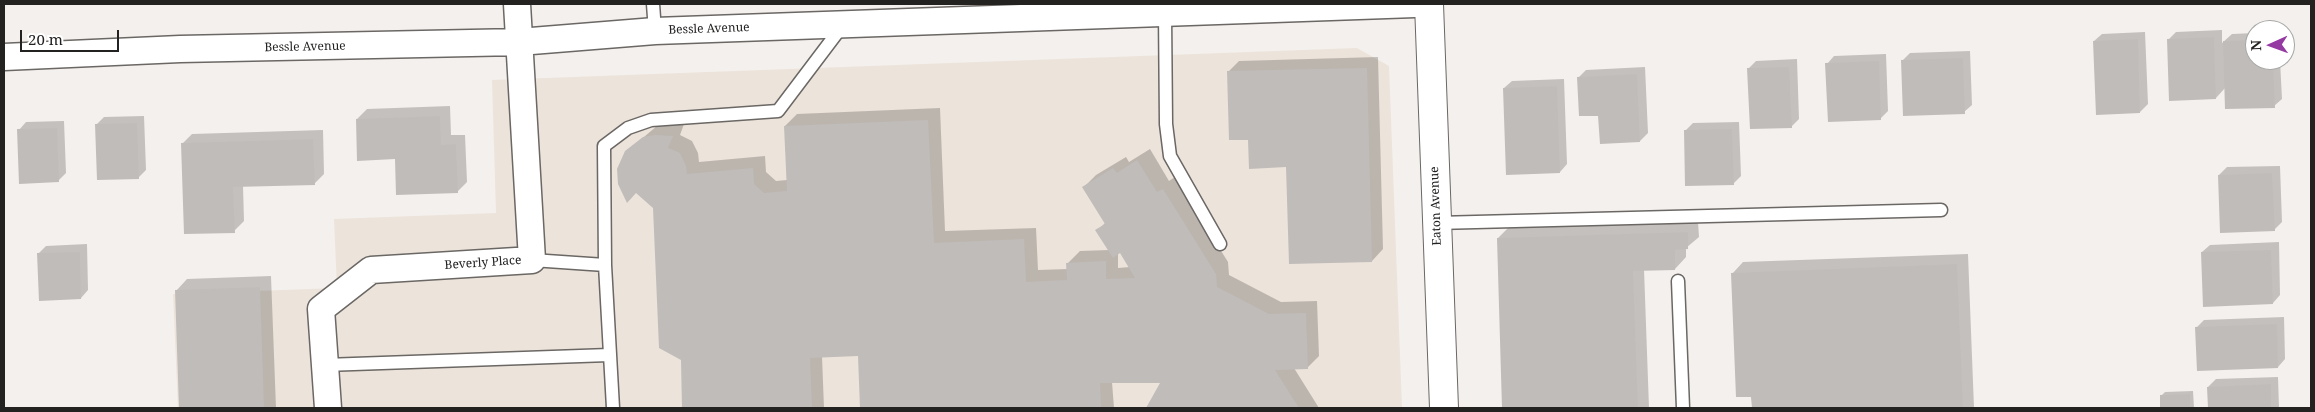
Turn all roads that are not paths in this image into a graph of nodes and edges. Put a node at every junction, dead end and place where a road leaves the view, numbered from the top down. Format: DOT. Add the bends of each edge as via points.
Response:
graph roads {
  1 [pos="517,4"];
  2 [pos="654,4"];
  3 [pos="1415,4"];
  4 [pos="1429,4"];
  5 [pos="1062,10"];
  6 [pos="1165,13"];
  7 [pos="844,24"];
  8 [pos="655,31"];
  9 [pos="519,42"];
  10 [pos="4,57"];
  11 [pos="1941,210"];
  12 [pos="1437,223"];
  13 [pos="1220,244"];
  14 [pos="532,260"];
  15 [pos="605,265"];
  16 [pos="1678,281"];
  17 [pos="610,355"];
  18 [pos="325,365"];
  19 [pos="328,408"];
  20 [pos="613,408"];
  21 [pos="1444,408"];
  22 [pos="1683,408"];
  1 -- 9 [label="street, Beverly Place"];
  2 -- 8 [label="lane"];
  3 -- 6 [label="street, Bessle Avenue"];
  4 -- 12 [label="street, Eaton Avenue"];
  5 -- 6 [label="street, Bessle Avenue"];
  5 -- 7 [label="street, Bessle Avenue"];
  6 -- 13 [label="lane" via="1166,124 1170,156"];
  7 -- 8 [label="street, Bessle Avenue"];
  7 -- 15 [label="lane" via="778,111 651,120 628,128 604,146"];
  8 -- 9 [label="street, Bessle Avenue"];
  9 -- 10 [label="street, Bessle Avenue"];
  9 -- 14 [label="street, Beverly Place"];
  11 -- 12 [label="lane"];
  12 -- 21 [label="street, Eaton Avenue"];
  14 -- 15 [label="lane"];
  14 -- 18 [label="street, Beverly Place" via="371,270 321,309"];
  15 -- 17 [label="lane"];
  16 -- 22 [label="lane"];
  17 -- 18 [label="lane"];
  17 -- 20 [label="lane"];
  18 -- 19 [label="street, Beverly Place"];
}
